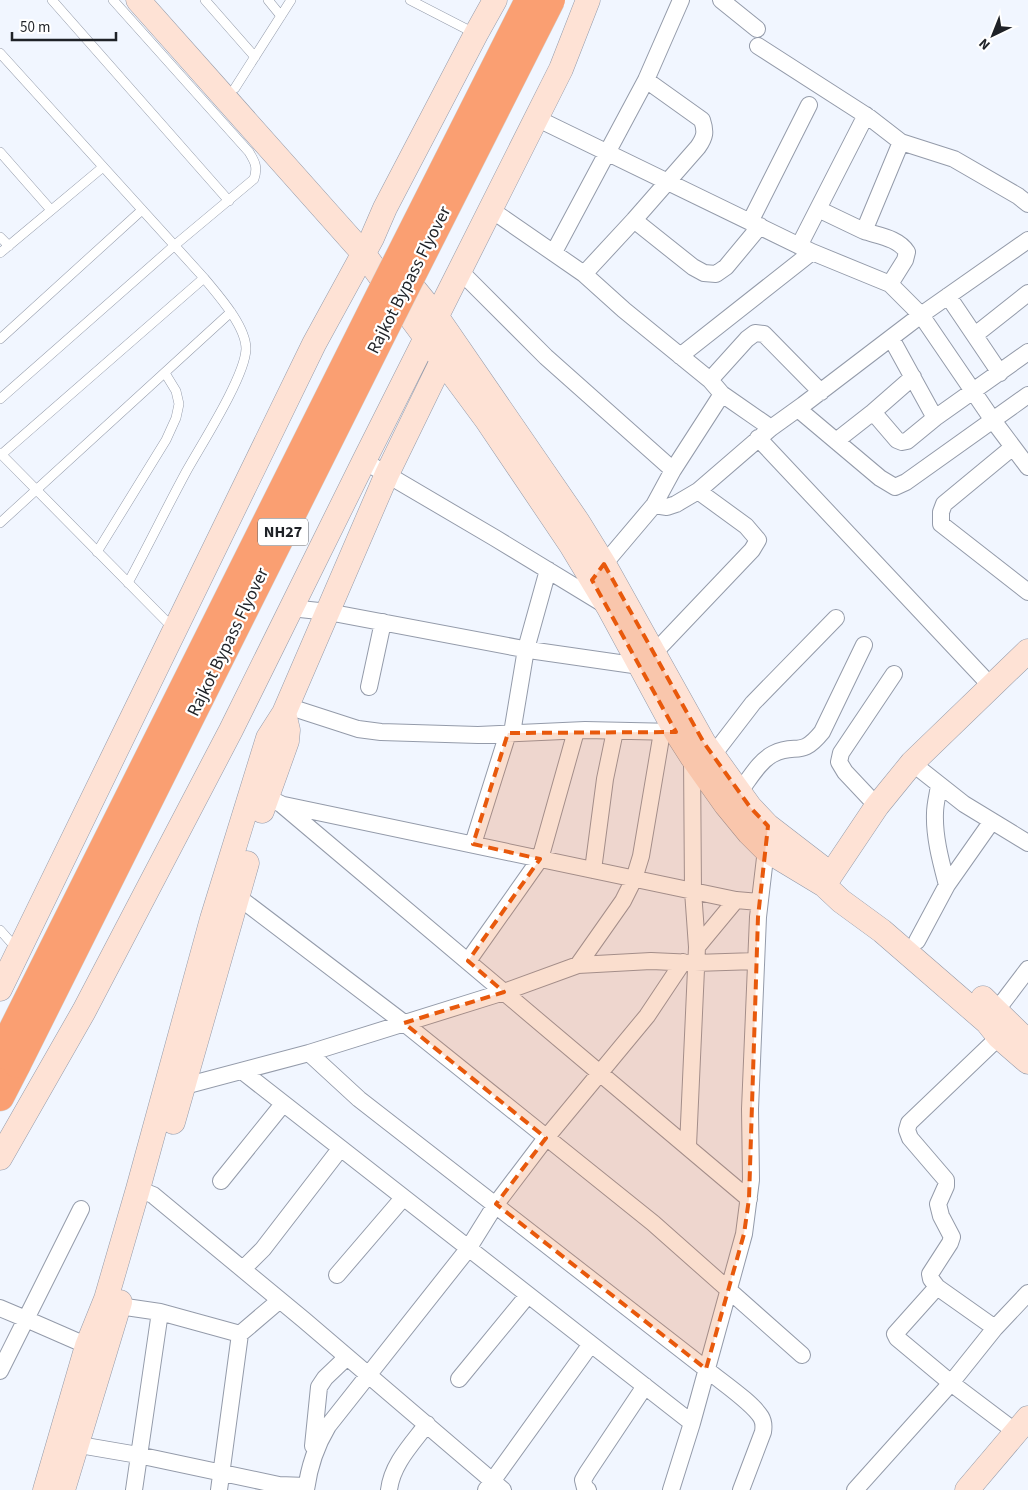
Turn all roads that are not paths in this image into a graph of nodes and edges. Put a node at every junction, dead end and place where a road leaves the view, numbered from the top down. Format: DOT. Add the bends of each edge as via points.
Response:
graph roads {
  1 [pos="52,0"];
  2 [pos="113,0"];
  3 [pos="138,0"];
  4 [pos="156,0"];
  5 [pos="205,0"];
  6 [pos="268,0"];
  7 [pos="291,0"];
  8 [pos="410,0"];
  9 [pos="495,0"];
  10 [pos="529,0"];
  11 [pos="551,0"];
  12 [pos="588,0"];
  13 [pos="681,0"];
  14 [pos="721,0"];
  15 [pos="282,16"];
  16 [pos="757,29"];
  17 [pos="476,34"];
  18 [pos="758,46"];
  19 [pos="0,53"];
  20 [pos="255,57"];
  21 [pos="646,80"];
  22 [pos="235,88"];
  23 [pos="809,105"];
  24 [pos="866,115"];
  25 [pos="536,118"];
  26 [pos="900,142"];
  27 [pos="0,152"];
  28 [pos="608,153"];
  29 [pos="103,167"];
  30 [pos="667,182"];
  31 [pos="229,201"];
  32 [pos="1028,204"];
  33 [pos="490,209"];
  34 [pos="818,209"];
  35 [pos="52,210"];
  36 [pos="142,210"];
  37 [pos="634,220"];
  38 [pos="755,224"];
  39 [pos="864,231"];
  40 [pos="0,237"];
  41 [pos="1028,240"];
  42 [pos="174,245"];
  43 [pos="9,246"];
  44 [pos="368,246"];
  45 [pos="806,249"];
  46 [pos="554,252"];
  47 [pos="0,253"];
  48 [pos="460,270"];
  49 [pos="584,274"];
  50 [pos="204,278"];
  51 [pos="890,284"];
  52 [pos="1028,293"];
  53 [pos="948,296"];
  54 [pos="231,312"];
  55 [pos="921,315"];
  56 [pos="437,316"];
  57 [pos="975,335"];
  58 [pos="0,338"];
  59 [pos="426,338"];
  60 [pos="891,338"];
  61 [pos="1028,352"];
  62 [pos="680,356"];
  63 [pos="442,361"];
  64 [pos="165,372"];
  65 [pos="1000,372"];
  66 [pos="913,377"];
  67 [pos="710,380"];
  68 [pos="821,392"];
  69 [pos="973,392"];
  70 [pos="722,394"];
  71 [pos="1028,395"];
  72 [pos="0,399"];
  73 [pos="798,409"];
  74 [pos="874,412"];
  75 [pos="935,418"];
  76 [pos="992,419"];
  77 [pos="771,428"];
  78 [pos="758,438"];
  79 [pos="836,441"];
  80 [pos="1013,447"];
  81 [pos="1,454"];
  82 [pos="364,461"];
  83 [pos="1028,467"];
  84 [pos="672,470"];
  85 [pos="387,474"];
  86 [pos="36,491"];
  87 [pos="698,491"];
  88 [pos="654,505"];
  89 [pos="0,523"];
  90 [pos="97,552"];
  91 [pos="548,570"];
  92 [pos="598,572"];
  93 [pos="128,583"];
  94 [pos="1028,592"];
  95 [pos="291,608"];
  96 [pos="609,608"];
  97 [pos="328,612"];
  98 [pos="836,618"];
  99 [pos="383,622"];
  100 [pos="174,629"];
  101 [pos="864,645"];
  102 [pos="526,649"];
  103 [pos="1028,651"];
  104 [pos="647,659"];
  105 [pos="894,674"];
  106 [pos="369,687"];
  107 [pos="992,687"];
  108 [pos="285,710"];
  109 [pos="576,730"];
  110 [pos="615,731"];
  111 [pos="669,732"];
  112 [pos="510,733"];
  113 [pos="702,756"];
  114 [pos="912,763"];
  115 [pos="939,785"];
  116 [pos="739,792"];
  117 [pos="266,797"];
  118 [pos="877,806"];
  119 [pos="992,821"];
  120 [pos="768,826"];
  121 [pos="1028,843"];
  122 [pos="473,844"];
  123 [pos="766,850"];
  124 [pos="540,859"];
  125 [pos="593,870"];
  126 [pos="634,879"];
  127 [pos="946,885"];
  128 [pos="836,887"];
  129 [pos="692,891"];
  130 [pos="230,893"];
  131 [pos="736,900"];
  132 [pos="759,902"];
  133 [pos="885,925"];
  134 [pos="0,930"];
  135 [pos="917,941"];
  136 [pos="18,951"];
  137 [pos="692,958"];
  138 [pos="468,961"];
  139 [pos="756,961"];
  140 [pos="578,965"];
  141 [pos="1028,969"];
  142 [pos="0,989"];
  143 [pos="504,992"];
  144 [pos="404,1023"];
  145 [pos="995,1023"];
  146 [pos="1028,1042"];
  147 [pos="308,1053"];
  148 [pos="8,1059"];
  149 [pos="1028,1062"];
  150 [pos="242,1072"];
  151 [pos="600,1073"];
  152 [pos="174,1089"];
  153 [pos="0,1097"];
  154 [pos="283,1104"];
  155 [pos="546,1138"];
  156 [pos="688,1146"];
  157 [pos="340,1149"];
  158 [pos="0,1158"];
  159 [pos="222,1182"];
  160 [pos="145,1192"];
  161 [pos="403,1198"];
  162 [pos="749,1199"];
  163 [pos="496,1204"];
  164 [pos="81,1210"];
  165 [pos="468,1249"];
  166 [pos="243,1269"];
  167 [pos="337,1275"];
  168 [pos="938,1287"];
  169 [pos="728,1290"];
  170 [pos="1028,1292"];
  171 [pos="528,1295"];
  172 [pos="280,1300"];
  173 [pos="118,1306"];
  174 [pos="0,1308"];
  175 [pos="160,1312"];
  176 [pos="26,1319"];
  177 [pos="995,1328"];
  178 [pos="240,1334"];
  179 [pos="590,1344"];
  180 [pos="96,1350"];
  181 [pos="802,1355"];
  182 [pos="347,1357"];
  183 [pos="706,1369"];
  184 [pos="0,1371"];
  185 [pos="368,1375"];
  186 [pos="459,1379"];
  187 [pos="951,1383"];
  188 [pos="645,1386"];
  189 [pos="692,1423"];
  190 [pos="427,1424"];
  191 [pos="1022,1425"];
  192 [pos="68,1443"];
  193 [pos="138,1455"];
  194 [pos="312,1458"];
  195 [pos="221,1473"];
  196 [pos="277,1487"];
  197 [pos="493,1487"];
  198 [pos="306,1488"];
  199 [pos="45,1490"];
  200 [pos="63,1490"];
  201 [pos="134,1490"];
  202 [pos="219,1490"];
  203 [pos="389,1490"];
  204 [pos="588,1490"];
  205 [pos="671,1490"];
  206 [pos="741,1490"];
  207 [pos="855,1490"];
  208 [pos="967,1490"];
  1 -- 31 [label="lane"];
  2 -- 31 [label="lane" via="249,152 257,170 254,179"];
  3 -- 44 [label="street"];
  4 -- 22 [label="street"];
  5 -- 20 [label="lane"];
  6 -- 15 [label="lane"];
  7 -- 15 [label="lane"];
  8 -- 17 [label="lane"];
  9 -- 17 [label="street"];
  10 -- 148 [label="highway, Rajkot Bypass Flyover / NH27, bridge" via="378,298"];
  11 -- 148 [label="highway, Rajkot Bypass Flyover / NH27, bridge"];
  12 -- 25 [label="street" via="561,69"];
  13 -- 21 [label="street"];
  14 -- 16 [label="street"];
  15 -- 20 [label="lane"];
  17 -- 44 [label="street"];
  18 -- 24 [label="street"];
  19 -- 29 [label="lane"];
  20 -- 22 [label="lane"];
  21 -- 28 [label="street"];
  21 -- 30 [label="street" via="702,120 705,130 698,147"];
  22 -- 44 [label="street"];
  23 -- 38 [label="street"];
  24 -- 26 [label="street"];
  24 -- 34 [label="street"];
  25 -- 28 [label="street"];
  25 -- 33 [label="street"];
  26 -- 32 [label="street" via="954,159"];
  26 -- 39 [label="street"];
  27 -- 35 [label="lane"];
  28 -- 30 [label="street"];
  28 -- 46 [label="street"];
  29 -- 35 [label="lane"];
  29 -- 36 [label="lane"];
  30 -- 37 [label="street"];
  30 -- 38 [label="street"];
  31 -- 42 [label="lane"];
  33 -- 46 [label="street"];
  33 -- 48 [label="street"];
  34 -- 39 [label="street"];
  34 -- 45 [label="street"];
  35 -- 43 [label="lane"];
  36 -- 42 [label="lane"];
  36 -- 58 [label="lane"];
  37 -- 38 [label="street" via="693,267 704,273 716,274 726,267"];
  37 -- 49 [label="street"];
  38 -- 45 [label="street"];
  39 -- 51 [label="street" via="902,245 906,252 905,260"];
  40 -- 43 [label="lane"];
  41 -- 53 [label="street"];
  42 -- 50 [label="lane"];
  42 -- 72 [label="lane"];
  43 -- 47 [label="lane"];
  44 -- 56 [label="street"];
  44 -- 59 [label="street"];
  44 -- 100 [label="street" via="314,344"];
  45 -- 51 [label="street"];
  45 -- 62 [label="street"];
  46 -- 49 [label="street"];
  48 -- 56 [label="street"];
  48 -- 84 [label="street" via="546,357"];
  49 -- 62 [label="street"];
  50 -- 54 [label="lane"];
  50 -- 81 [label="lane"];
  51 -- 55 [label="street"];
  52 -- 57 [label="street"];
  53 -- 55 [label="street"];
  53 -- 57 [label="street"];
  54 -- 64 [label="lane"];
  54 -- 93 [label="lane" via="246,349 240,370"];
  55 -- 60 [label="street"];
  55 -- 69 [label="street"];
  56 -- 59 [label="street"];
  56 -- 92 [label="street" via="578,522"];
  57 -- 65 [label="street"];
  59 -- 63 [label="street"];
  59 -- 82 [label="street"];
  60 -- 66 [label="street"];
  60 -- 68 [label="street"];
  61 -- 65 [label="street"];
  62 -- 67 [label="street"];
  63 -- 85 [label="street"];
  63 -- 92 [label="street" via="486,419 571,545"];
  64 -- 86 [label="lane"];
  64 -- 90 [label="lane" via="179,404 176,418 166,440"];
  65 -- 69 [label="street"];
  66 -- 74 [label="street"];
  66 -- 75 [label="street"];
  67 -- 68 [label="street" via="755,333 764,334"];
  67 -- 70 [label="street"];
  68 -- 73 [label="street"];
  69 -- 75 [label="street"];
  69 -- 76 [label="street"];
  70 -- 77 [label="street"];
  70 -- 84 [label="street"];
  71 -- 76 [label="street"];
  73 -- 77 [label="street"];
  73 -- 79 [label="street"];
  74 -- 75 [label="street" via="891,435 902,442"];
  74 -- 79 [label="street"];
  76 -- 79 [label="street" via="906,482 895,486 880,478"];
  76 -- 80 [label="street"];
  77 -- 78 [label="street"];
  78 -- 87 [label="street"];
  78 -- 107 [label="street"];
  80 -- 83 [label="street"];
  80 -- 94 [label="street" via="944,504 940,512 941,524"];
  81 -- 86 [label="lane"];
  82 -- 85 [label="street"];
  82 -- 95 [label="street"];
  84 -- 88 [label="street"];
  85 -- 91 [label="street"];
  85 -- 97 [label="street"];
  86 -- 89 [label="lane"];
  86 -- 90 [label="lane"];
  87 -- 88 [label="street" via="667,507"];
  87 -- 104 [label="street" via="746,526 758,540"];
  88 -- 92 [label="street"];
  90 -- 93 [label="lane"];
  91 -- 96 [label="street"];
  91 -- 102 [label="street"];
  92 -- 96 [label="street"];
  92 -- 104 [label="street"];
  93 -- 100 [label="lane"];
  95 -- 97 [label="street"];
  95 -- 158 [label="street" via="84,1011"];
  96 -- 104 [label="street"];
  97 -- 99 [label="street"];
  97 -- 108 [label="street"];
  98 -- 113 [label="street"];
  99 -- 102 [label="street"];
  99 -- 106 [label="street"];
  100 -- 136 [label="street"];
  101 -- 116 [label="street" via="822,732 804,748 775,753 765,759"];
  102 -- 104 [label="street"];
  102 -- 112 [label="street"];
  103 -- 107 [label="street"];
  104 -- 111 [label="street"];
  104 -- 113 [label="street" via="704,742"];
  105 -- 118 [label="street" via="841,753 840,762 846,772"];
  107 -- 114 [label="street"];
  108 -- 112 [label="street" via="381,732"];
  108 -- 117 [label="street" via="288,736"];
  109 -- 110 [label="street"];
  109 -- 112 [label="street"];
  109 -- 124 [label="street"];
  110 -- 111 [label="street"];
  110 -- 125 [label="street"];
  111 -- 113 [label="street"];
  111 -- 126 [label="street"];
  112 -- 122 [label="street"];
  113 -- 116 [label="street"];
  113 -- 123 [label="street" via="726,805"];
  113 -- 129 [label="street"];
  114 -- 115 [label="street"];
  114 -- 118 [label="street"];
  115 -- 119 [label="street"];
  115 -- 127 [label="street" via="936,831"];
  116 -- 120 [label="street"];
  117 -- 122 [label="street"];
  117 -- 130 [label="street"];
  117 -- 138 [label="street"];
  118 -- 128 [label="street"];
  119 -- 121 [label="street"];
  119 -- 127 [label="street"];
  120 -- 123 [label="street"];
  120 -- 128 [label="street"];
  122 -- 124 [label="street"];
  123 -- 128 [label="street"];
  123 -- 132 [label="street"];
  124 -- 125 [label="street"];
  124 -- 138 [label="street"];
  125 -- 126 [label="street"];
  126 -- 129 [label="street"];
  126 -- 140 [label="street" via="623,901"];
  127 -- 135 [label="street"];
  128 -- 133 [label="street"];
  129 -- 131 [label="street"];
  129 -- 137 [label="street"];
  130 -- 144 [label="street"];
  130 -- 152 [label="street"];
  131 -- 132 [label="street"];
  131 -- 137 [label="street"];
  132 -- 139 [label="street"];
  133 -- 135 [label="street"];
  133 -- 145 [label="street"];
  134 -- 136 [label="lane"];
  135 -- 145 [label="street"];
  136 -- 142 [label="street"];
  137 -- 139 [label="street"];
  137 -- 140 [label="street"];
  137 -- 151 [label="street"];
  137 -- 156 [label="street"];
  138 -- 143 [label="street"];
  139 -- 162 [label="street"];
  140 -- 143 [label="street"];
  141 -- 145 [label="street"];
  143 -- 144 [label="street"];
  143 -- 151 [label="street"];
  144 -- 147 [label="street"];
  144 -- 155 [label="street"];
  145 -- 146 [label="street"];
  145 -- 149 [label="street"];
  145 -- 168 [label="street" via="909,1123 907,1130 910,1138 946,1180 938,1204 952,1237 930,1274"];
  147 -- 150 [label="street"];
  147 -- 163 [label="street" via="359,1099"];
  148 -- 153 [label="highway, Rajkot Bypass Flyover / NH27"];
  150 -- 152 [label="street"];
  150 -- 154 [label="street"];
  151 -- 155 [label="street"];
  151 -- 156 [label="street"];
  152 -- 160 [label="street"];
  154 -- 157 [label="street"];
  154 -- 159 [label="street"];
  155 -- 163 [label="street"];
  155 -- 169 [label="street" via="653,1223"];
  156 -- 162 [label="street"];
  157 -- 161 [label="street"];
  157 -- 166 [label="street" via="263,1249"];
  160 -- 166 [label="street"];
  160 -- 173 [label="street"];
  160 -- 180 [label="street" via="106,1299"];
  161 -- 165 [label="street"];
  161 -- 167 [label="street"];
  162 -- 169 [label="street" via="744,1234"];
  163 -- 165 [label="street"];
  163 -- 183 [label="street"];
  164 -- 176 [label="street"];
  165 -- 171 [label="street"];
  165 -- 185 [label="street"];
  166 -- 172 [label="street"];
  168 -- 177 [label="street"];
  168 -- 187 [label="street" via="895,1334"];
  169 -- 181 [label="street"];
  169 -- 183 [label="street"];
  170 -- 177 [label="street"];
  171 -- 179 [label="street"];
  171 -- 186 [label="street"];
  172 -- 178 [label="street"];
  172 -- 182 [label="street"];
  173 -- 175 [label="street"];
  173 -- 180 [label="street"];
  174 -- 176 [label="street"];
  175 -- 178 [label="street"];
  175 -- 193 [label="street"];
  176 -- 180 [label="street"];
  176 -- 184 [label="street"];
  177 -- 187 [label="street"];
  178 -- 195 [label="street"];
  179 -- 188 [label="street"];
  179 -- 197 [label="street"];
  180 -- 192 [label="street"];
  182 -- 185 [label="street"];
  182 -- 194 [label="street" via="319,1387"];
  183 -- 189 [label="street"];
  183 -- 206 [label="street" via="750,1406 764,1424 764,1432"];
  185 -- 190 [label="street"];
  185 -- 194 [label="street" via="328,1426"];
  187 -- 191 [label="street"];
  187 -- 207 [label="street"];
  188 -- 189 [label="street"];
  188 -- 204 [label="street" via="583,1480"];
  189 -- 205 [label="street"];
  190 -- 197 [label="street"];
  190 -- 203 [label="street" via="397,1464"];
  191 -- 208 [label="street"];
  192 -- 193 [label="street"];
  192 -- 199 [label="street"];
  192 -- 200 [label="street"];
  193 -- 195 [label="street"];
  193 -- 201 [label="street"];
  194 -- 198 [label="street"];
  195 -- 196 [label="street"];
  195 -- 202 [label="street"];
  196 -- 198 [label="street"];
}
